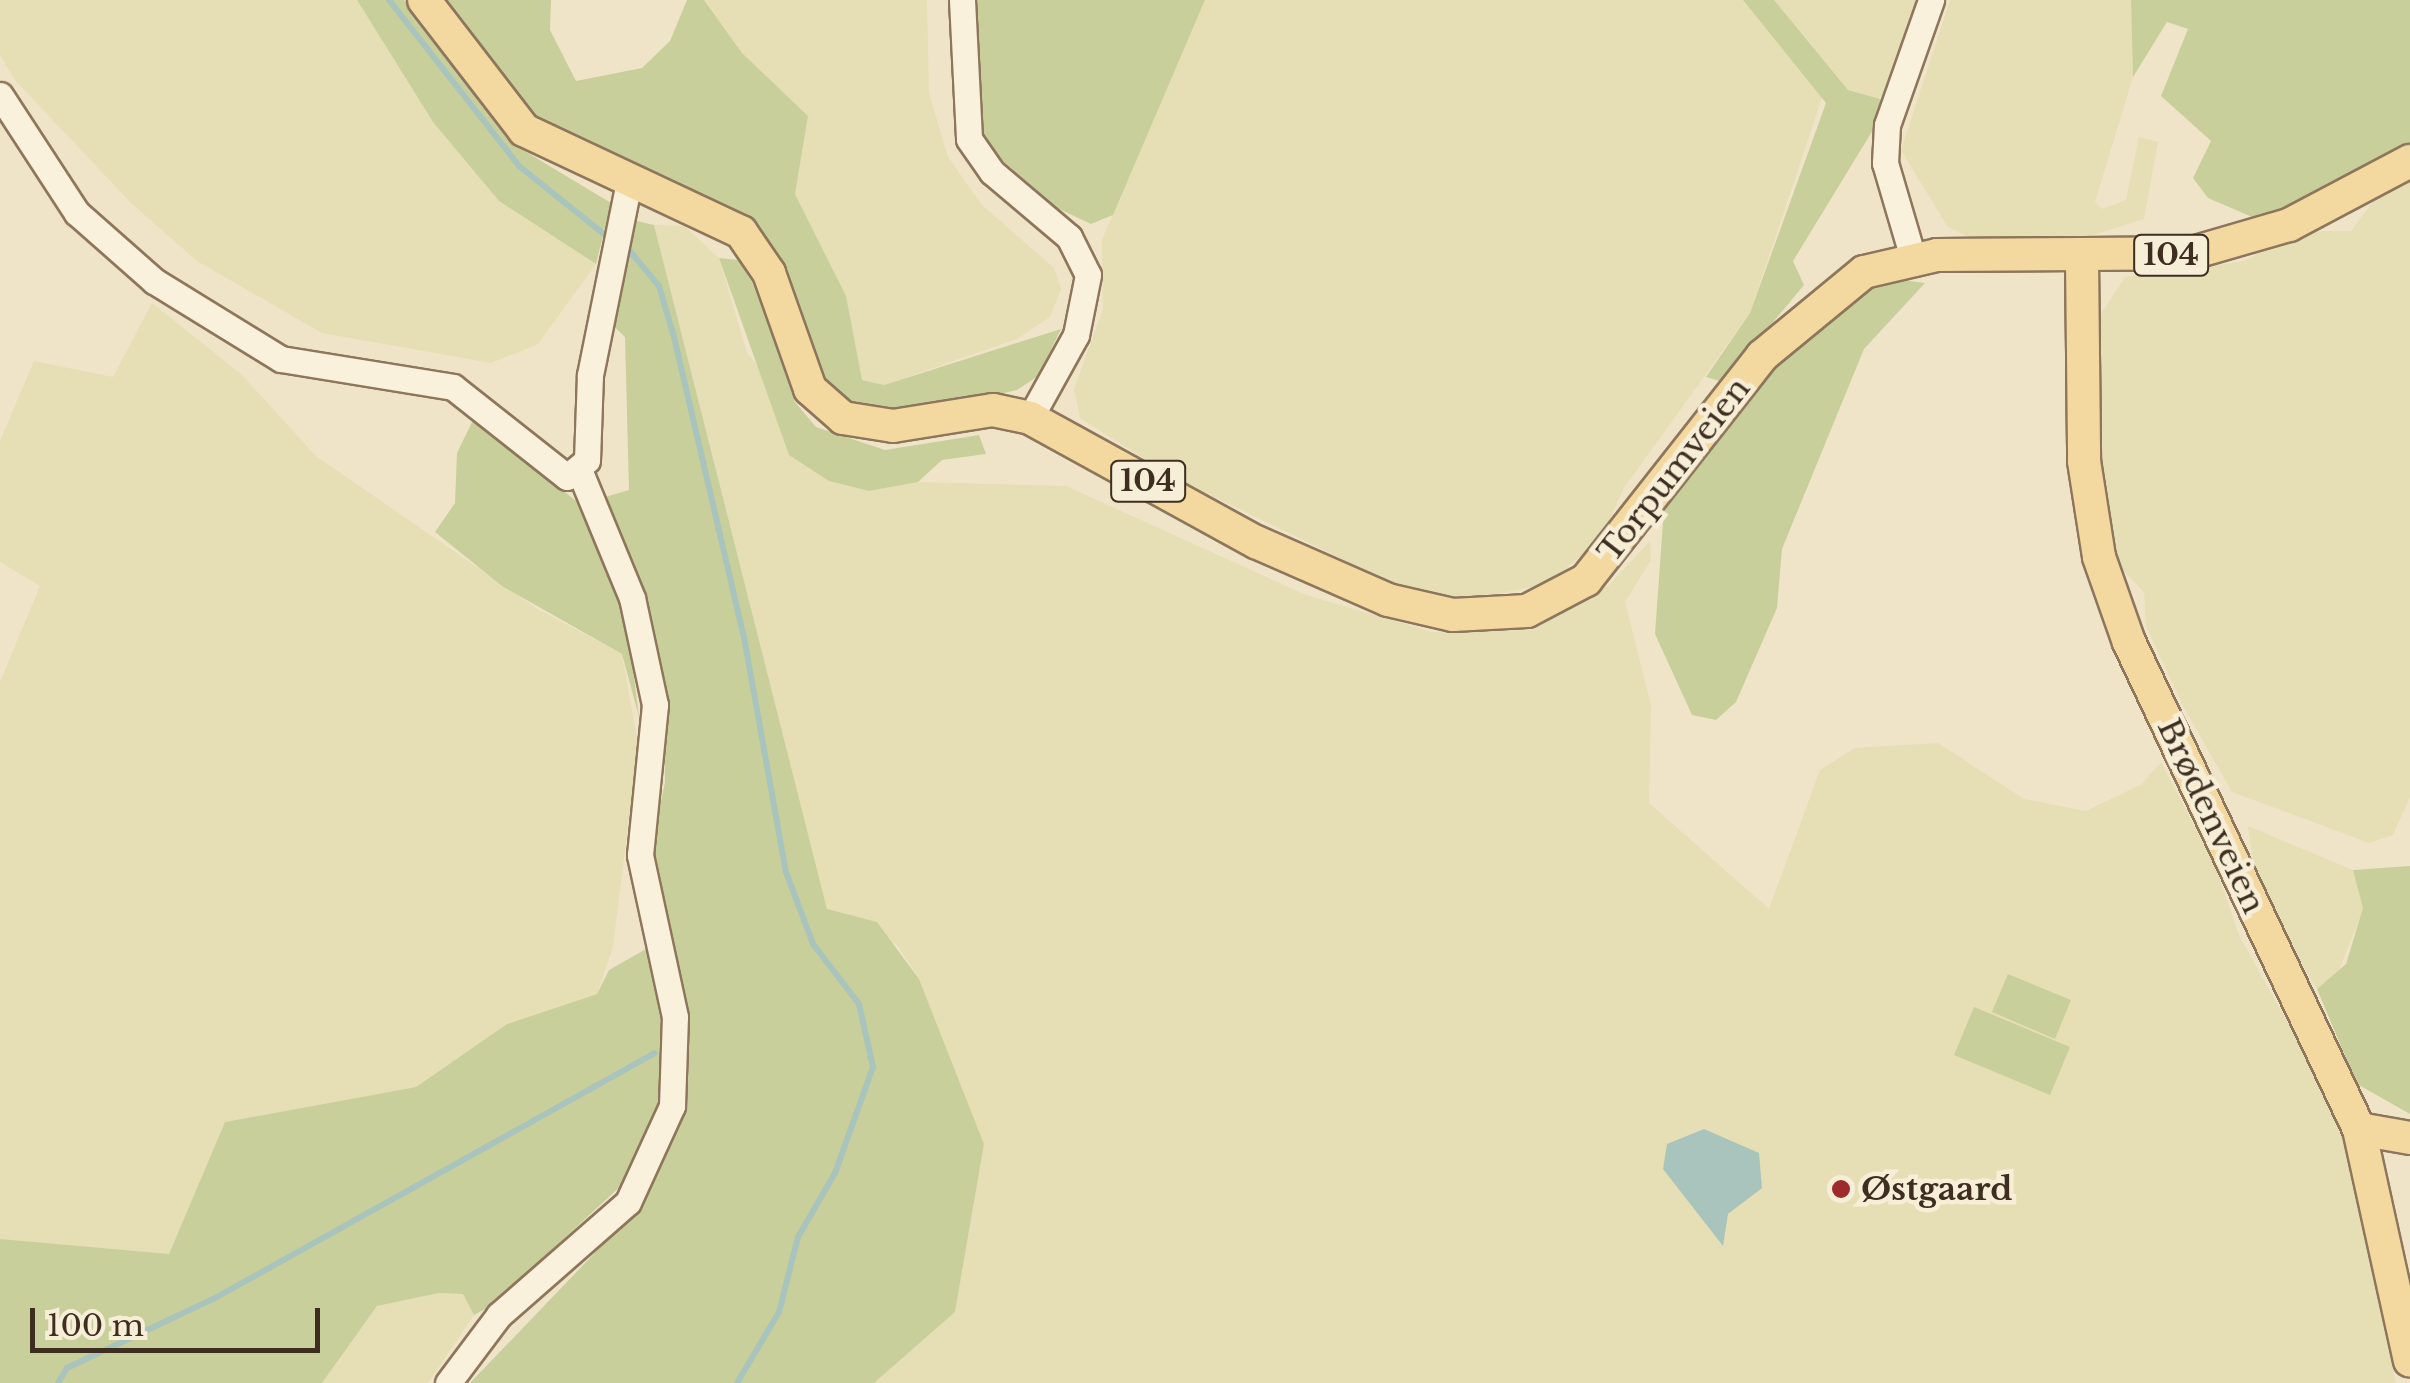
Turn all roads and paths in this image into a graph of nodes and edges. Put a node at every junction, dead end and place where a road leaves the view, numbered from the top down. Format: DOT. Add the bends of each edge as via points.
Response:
graph roads {
  1 [pos="424,0"];
  2 [pos="962,0"];
  3 [pos="1931,0"];
  4 [pos="0,94"];
  5 [pos="8,123"];
  6 [pos="2410,161"];
  7 [pos="629,180"];
  8 [pos="1913,258"];
  9 [pos="2082,258"];
  10 [pos="1030,418"];
  11 [pos="580,472"];
  12 [pos="2360,1130"];
  13 [pos="2410,1138"];
  14 [pos="2410,1360"];
  15 [pos="448,1383"];
  1 -- 7 [label="main road, Torpumveien / 104" via="524,130"];
  2 -- 10 [label="street" via="970,139 992,172 1069,237 1088,276 1076,335"];
  3 -- 8 [label="street" via="1886,125 1885,163"];
  4 -- 5 [label="street"];
  5 -- 11 [label="street" via="77,213 154,281 281,359 453,387 555,474"];
  6 -- 9 [label="main road, Torpumveien / 104" via="2246,242"];
  7 -- 10 [label="main road, Torpumveien / 104" via="725,220 751,243 810,389 843,418 892,426 993,410"];
  7 -- 11 [label="street" via="600,313"];
  8 -- 9 [label="main road, Torpumveien / 104"];
  8 -- 10 [label="main road, Torpumveien / 104" via="1864,272 1791,327 1586,580 1501,616 1388,600 1256,542"];
  9 -- 12 [label="main road, Brødenveien" via="2084,461 2107,584"];
  11 -- 15 [label="street" via="617,551 655,705 640,855 675,1017 672,1106 628,1202 499,1315"];
  12 -- 13 [label="main road"];
  12 -- 14 [label="main road, Brødenveien"];
}
